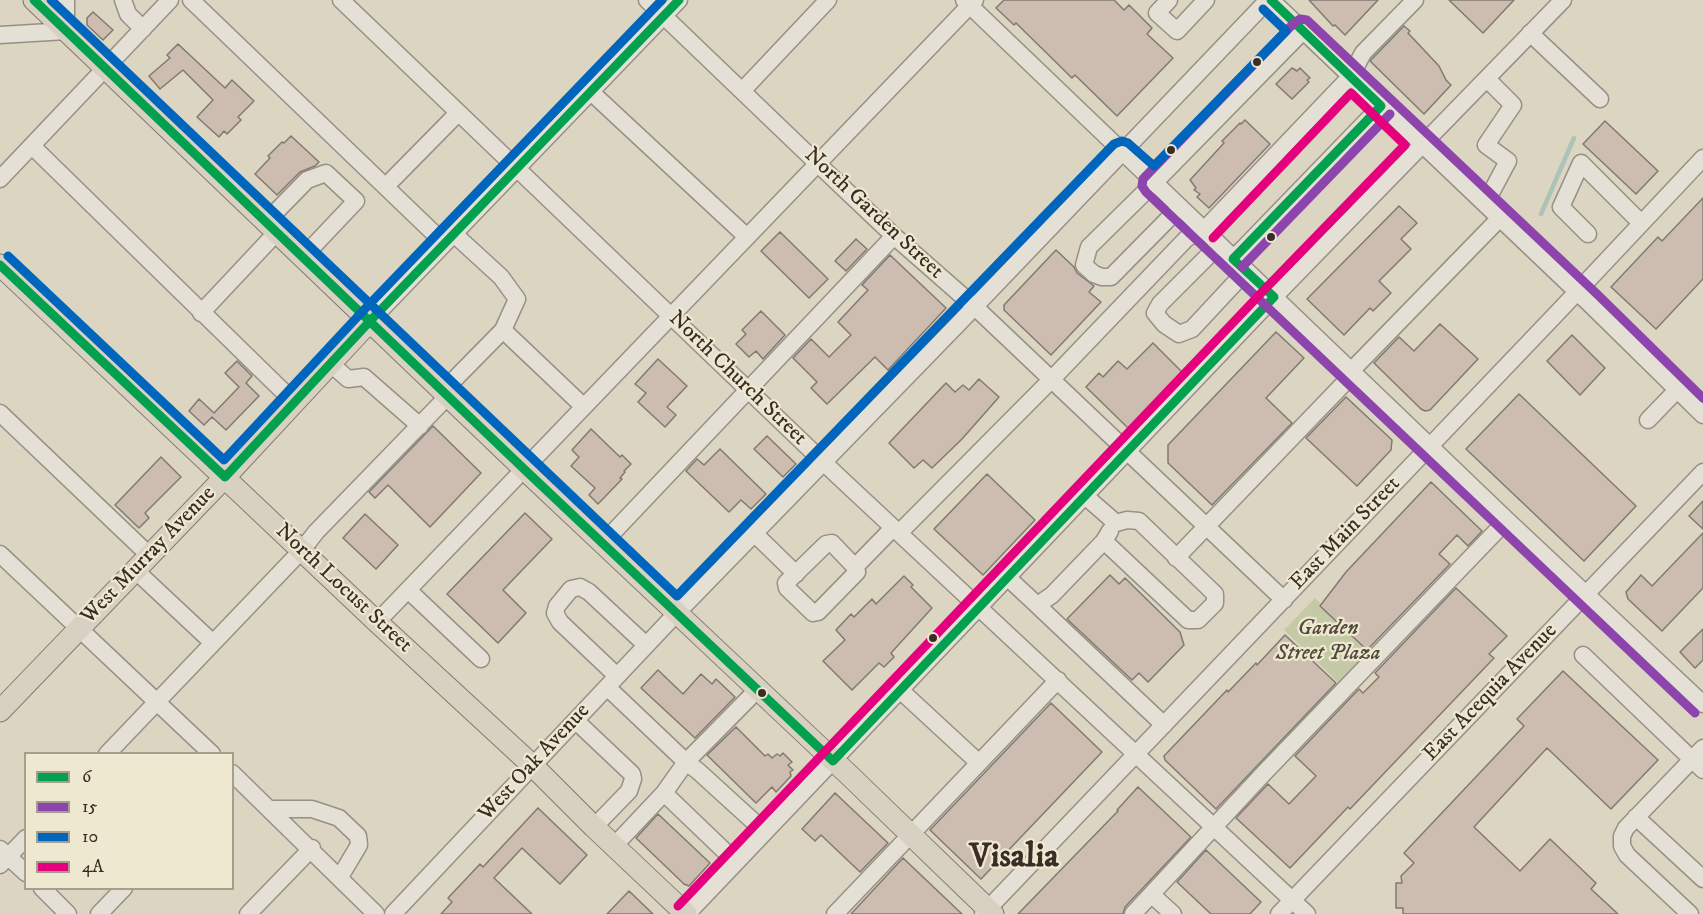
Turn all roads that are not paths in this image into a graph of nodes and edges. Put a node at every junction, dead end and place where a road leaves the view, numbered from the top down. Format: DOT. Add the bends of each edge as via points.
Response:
graph roads {
  1 [pos="34,0"];
  2 [pos="66,0"];
  3 [pos="123,0"];
  4 [pos="170,0"];
  5 [pos="191,0"];
  6 [pos="341,0"];
  7 [pos="647,0"];
  8 [pos="679,0"];
  9 [pos="828,0"];
  10 [pos="1169,0"];
  11 [pos="1206,0"];
  12 [pos="1270,0"];
  13 [pos="1415,0"];
  14 [pos="1563,0"];
  15 [pos="970,2"];
  16 [pos="664,16"];
  17 [pos="143,28"];
  18 [pos="66,31"];
  19 [pos="1303,31"];
  20 [pos="1530,33"];
  21 [pos="0,35"];
  22 [pos="105,68"];
  23 [pos="1351,76"];
  24 [pos="1487,79"];
  25 [pos="742,91"];
  26 [pos="591,92"];
  27 [pos="1600,99"];
  28 [pos="1382,106"];
  29 [pos="458,113"];
  30 [pos="1422,145"];
  31 [pos="32,146"];
  32 [pos="1122,153"];
  33 [pos="1703,158"];
  34 [pos="818,165"];
  35 [pos="516,169"];
  36 [pos="0,179"];
  37 [pos="392,180"];
  38 [pos="1154,183"];
  39 [pos="1485,204"];
  40 [pos="1180,207"];
  41 [pos="1500,218"];
  42 [pos="1641,223"];
  43 [pos="272,227"];
  44 [pos="1204,230"];
  45 [pos="1588,234"];
  46 [pos="894,236"];
  47 [pos="747,237"];
  48 [pos="449,238"];
  49 [pos="1219,244"];
  50 [pos="303,257"];
  51 [pos="1233,259"];
  52 [pos="0,265"];
  53 [pos="1246,271"];
  54 [pos="1577,291"];
  55 [pos="1274,297"];
  56 [pos="975,307"];
  57 [pos="201,313"];
  58 [pos="671,315"];
  59 [pos="370,321"];
  60 [pos="503,330"];
  61 [pos="330,363"];
  62 [pos="1353,372"];
  63 [pos="1052,380"];
  64 [pos="747,389"];
  65 [pos="1677,390"];
  66 [pos="446,394"];
  67 [pos="294,402"];
  68 [pos="584,406"];
  69 [pos="0,413"];
  70 [pos="1703,415"];
  71 [pos="1648,420"];
  72 [pos="420,426"];
  73 [pos="1431,446"];
  74 [pos="1128,452"];
  75 [pos="823,462"];
  76 [pos="524,469"];
  77 [pos="1703,472"];
  78 [pos="225,477"];
  79 [pos="1085,496"];
  80 [pos="1507,520"];
  81 [pos="1116,523"];
  82 [pos="1207,526"];
  83 [pos="896,531"];
  84 [pos="754,533"];
  85 [pos="1104,541"];
  86 [pos="603,543"];
  87 [pos="302,550"];
  88 [pos="0,555"];
  89 [pos="1176,558"];
  90 [pos="142,562"];
  91 [pos="855,567"];
  92 [pos="796,574"];
  93 [pos="1007,577"];
  94 [pos="408,590"];
  95 [pos="1585,593"];
  96 [pos="1284,600"];
  97 [pos="1036,604"];
  98 [pos="979,607"];
  99 [pos="677,613"];
  100 [pos="377,622"];
  101 [pos="79,628"];
  102 [pos="213,643"];
  103 [pos="646,645"];
  104 [pos="1583,655"];
  105 [pos="481,659"];
  106 [pos="1058,680"];
  107 [pos="612,682"];
  108 [pos="758,689"];
  109 [pos="900,690"];
  110 [pos="157,701"];
  111 [pos="1703,704"];
  112 [pos="0,711"];
  113 [pos="576,720"];
  114 [pos="1164,725"];
  115 [pos="108,752"];
  116 [pos="211,752"];
  117 [pos="1137,753"];
  118 [pos="1699,759"];
  119 [pos="833,760"];
  120 [pos="686,762"];
  121 [pos="979,763"];
  122 [pos="533,766"];
  123 [pos="234,776"];
  124 [pos="664,793"];
  125 [pos="269,808"];
  126 [pos="1636,817"];
  127 [pos="1214,826"];
  128 [pos="594,827"];
  129 [pos="765,832"];
  130 [pos="911,834"];
  131 [pos="24,840"];
  132 [pos="614,846"];
  133 [pos="312,849"];
  134 [pos="3,857"];
  135 [pos="736,862"];
  136 [pos="24,872"];
  137 [pos="340,877"];
  138 [pos="1703,879"];
  139 [pos="44,890"];
  140 [pos="122,890"];
  141 [pos="1152,895"];
  142 [pos="1292,900"];
  143 [pos="988,912"];
  144 [pos="68,914"];
  145 [pos="99,914"];
  146 [pos="248,914"];
  147 [pos="376,914"];
  148 [pos="393,914"];
  149 [pos="687,914"];
  150 [pos="836,914"];
  151 [pos="1133,914"];
  152 [pos="1173,914"];
  153 [pos="1279,914"];
  154 [pos="1307,914"];
  155 [pos="1690,914"];
  1 -- 18 [label="main road"];
  2 -- 18 [label="street"];
  3 -- 17 [label="street" via="128,14"];
  4 -- 17 [label="street"];
  5 -- 48 [label="street"];
  6 -- 29 [label="street, North Church Street"];
  7 -- 16 [label="street, North Garden Street"];
  8 -- 16 [label="street"];
  9 -- 25 [label="street"];
  10 -- 11 [label="street" via="1157,13 1177,32"];
  12 -- 19 [label="street"];
  12 -- 32 [label="street, West Oak Avenue"];
  13 -- 23 [label="street" via="1363,53"];
  14 -- 20 [label="street"];
  15 -- 32 [label="street"];
  15 -- 34 [label="street"];
  16 -- 25 [label="street, North Garden Street"];
  16 -- 26 [label="street"];
  17 -- 22 [label="street"];
  18 -- 21 [label="street"];
  18 -- 22 [label="main road"];
  19 -- 23 [label="street"];
  19 -- 38 [label="street"];
  20 -- 24 [label="street"];
  20 -- 27 [label="street"];
  22 -- 31 [label="street"];
  22 -- 43 [label="main road"];
  23 -- 28 [label="street"];
  23 -- 44 [label="street"];
  24 -- 30 [label="street"];
  24 -- 39 [label="street" via="1514,105 1486,145 1508,161"];
  25 -- 34 [label="street, North Garden Street"];
  26 -- 35 [label="street"];
  26 -- 47 [label="street"];
  28 -- 30 [label="street"];
  28 -- 51 [label="street"];
  29 -- 35 [label="street, North Church Street"];
  29 -- 37 [label="street"];
  30 -- 39 [label="street"];
  30 -- 55 [label="street"];
  31 -- 36 [label="street"];
  31 -- 57 [label="street"];
  32 -- 38 [label="street"];
  32 -- 56 [label="street, West Oak Avenue"];
  33 -- 42 [label="street, East Main Street"];
  34 -- 46 [label="street, North Garden Street"];
  34 -- 47 [label="street"];
  35 -- 48 [label="street"];
  35 -- 58 [label="street, North Church Street"];
  38 -- 40 [label="street"];
  38 -- 40 [label="street" via="1089,247 1084,265 1094,274 1111,277"];
  39 -- 41 [label="street"];
  40 -- 44 [label="street"];
  41 -- 54 [label="street"];
  41 -- 62 [label="street"];
  42 -- 45 [label="street" via="1581,163 1561,207"];
  42 -- 54 [label="street, East Main Street"];
  43 -- 50 [label="main road"];
  43 -- 50 [label="street" via="307,180 326,173 356,201"];
  43 -- 57 [label="street"];
  44 -- 49 [label="street"];
  44 -- 63 [label="street" via="1187,238"];
  46 -- 56 [label="street, North Garden Street"];
  46 -- 64 [label="street"];
  47 -- 58 [label="street"];
  48 -- 59 [label="street"];
  48 -- 60 [label="street" via="501,277 517,298"];
  49 -- 51 [label="street"];
  49 -- 53 [label="street" via="1160,304 1155,313 1164,324 1179,334 1192,329"];
  50 -- 59 [label="main road"];
  51 -- 53 [label="street"];
  52 -- 78 [label="main road, North Locust Street"];
  53 -- 55 [label="street"];
  54 -- 65 [label="street"];
  54 -- 73 [label="street, East Main Street"];
  55 -- 62 [label="street"];
  55 -- 74 [label="street"];
  56 -- 63 [label="street, North Garden Street"];
  56 -- 75 [label="street, West Oak Avenue"];
  57 -- 67 [label="street"];
  58 -- 64 [label="street, North Church Street"];
  58 -- 68 [label="street"];
  59 -- 61 [label="main road, West Murray Avenue"];
  59 -- 66 [label="main road"];
  60 -- 66 [label="street"];
  60 -- 68 [label="street"];
  61 -- 67 [label="main road, West Murray Avenue"];
  61 -- 72 [label="street" via="348,379 364,377"];
  62 -- 73 [label="street"];
  62 -- 82 [label="street"];
  63 -- 74 [label="street, North Garden Street"];
  63 -- 83 [label="street"];
  64 -- 75 [label="street, North Church Street"];
  64 -- 86 [label="street"];
  65 -- 70 [label="street"];
  65 -- 71 [label="street"];
  66 -- 72 [label="street"];
  66 -- 76 [label="main road"];
  67 -- 78 [label="main road, West Murray Avenue"];
  68 -- 76 [label="street"];
  69 -- 90 [label="street"];
  72 -- 87 [label="street"];
  73 -- 80 [label="street"];
  73 -- 96 [label="street, East Main Street"];
  74 -- 79 [label="street"];
  74 -- 82 [label="street, North Garden Street"];
  75 -- 83 [label="street, North Church Street"];
  75 -- 84 [label="street, West Oak Avenue"];
  76 -- 86 [label="main road"];
  76 -- 94 [label="street"];
  77 -- 95 [label="street, East Acequia Avenue"];
  78 -- 87 [label="main road, North Locust Street"];
  78 -- 90 [label="main road, West Murray Avenue"];
  79 -- 81 [label="street"];
  79 -- 93 [label="street"];
  80 -- 95 [label="street"];
  80 -- 127 [label="street"];
  81 -- 85 [label="street"];
  81 -- 89 [label="street" via="1138,521"];
  82 -- 89 [label="street"];
  82 -- 96 [label="street, North Garden Street"];
  83 -- 91 [label="street"];
  83 -- 98 [label="street, North Church Street"];
  84 -- 92 [label="street"];
  84 -- 99 [label="street, West Oak Avenue"];
  85 -- 89 [label="street" via="1188,620 1198,620 1215,603 1215,594"];
  85 -- 97 [label="street" via="1052,595"];
  86 -- 99 [label="main road"];
  87 -- 100 [label="main road, North Locust Street"];
  87 -- 102 [label="street"];
  88 -- 101 [label="street"];
  90 -- 101 [label="main road, West Murray Avenue"];
  90 -- 102 [label="street"];
  91 -- 92 [label="street" via="832,543 826,544"];
  91 -- 92 [label="street" via="857,572 813,613 787,588 786,583"];
  93 -- 97 [label="street"];
  93 -- 98 [label="street"];
  94 -- 100 [label="street"];
  94 -- 105 [label="street"];
  95 -- 111 [label="street"];
  95 -- 142 [label="street, East Acequia Avenue"];
  96 -- 114 [label="street, East Main Street"];
  97 -- 114 [label="street"];
  98 -- 106 [label="street, North Church Street"];
  98 -- 109 [label="street"];
  99 -- 103 [label="street, West Oak Avenue"];
  99 -- 108 [label="main road"];
  100 -- 122 [label="main road, North Locust Street"];
  101 -- 110 [label="street"];
  101 -- 112 [label="main road, West Murray Avenue"];
  102 -- 110 [label="street"];
  103 -- 107 [label="street, West Oak Avenue"];
  103 -- 107 [label="street" via="590,592 580,587 572,589 555,612"];
  104 -- 118 [label="street"];
  106 -- 117 [label="street, North Church Street"];
  106 -- 121 [label="street"];
  107 -- 113 [label="street, West Oak Avenue"];
  107 -- 120 [label="street"];
  108 -- 119 [label="main road"];
  108 -- 120 [label="street"];
  109 -- 119 [label="street"];
  109 -- 121 [label="street"];
  110 -- 115 [label="street"];
  110 -- 116 [label="street"];
  113 -- 122 [label="street, West Oak Avenue"];
  113 -- 128 [label="street" via="633,779 629,791"];
  114 -- 117 [label="street, East Main Street"];
  117 -- 127 [label="street, North Church Street"];
  117 -- 143 [label="street, East Main Street"];
  118 -- 126 [label="street"];
  119 -- 129 [label="street"];
  119 -- 130 [label="main road"];
  120 -- 124 [label="street"];
  120 -- 129 [label="street"];
  121 -- 130 [label="street"];
  122 -- 128 [label="main road, North Locust Street"];
  122 -- 148 [label="street, West Oak Avenue"];
  123 -- 125 [label="street"];
  124 -- 132 [label="street"];
  124 -- 135 [label="street"];
  125 -- 133 [label="street"];
  125 -- 137 [label="street" via="312,810 339,818 358,836 358,845"];
  126 -- 138 [label="street"];
  126 -- 155 [label="street" via="1622,836 1627,855"];
  127 -- 141 [label="street"];
  127 -- 142 [label="street, North Church Street"];
  128 -- 132 [label="main road, North Locust Street"];
  129 -- 135 [label="street"];
  130 -- 143 [label="main road"];
  130 -- 150 [label="street"];
  131 -- 134 [label="street"];
  132 -- 149 [label="main road, North Locust Street"];
  133 -- 137 [label="street"];
  133 -- 146 [label="street"];
  134 -- 136 [label="street"];
  135 -- 149 [label="street"];
  137 -- 147 [label="street"];
  139 -- 144 [label="street"];
  140 -- 145 [label="street"];
  141 -- 151 [label="street"];
  141 -- 152 [label="street"];
  142 -- 153 [label="street, East Acequia Avenue"];
  142 -- 154 [label="street, North Church Street"];
}
